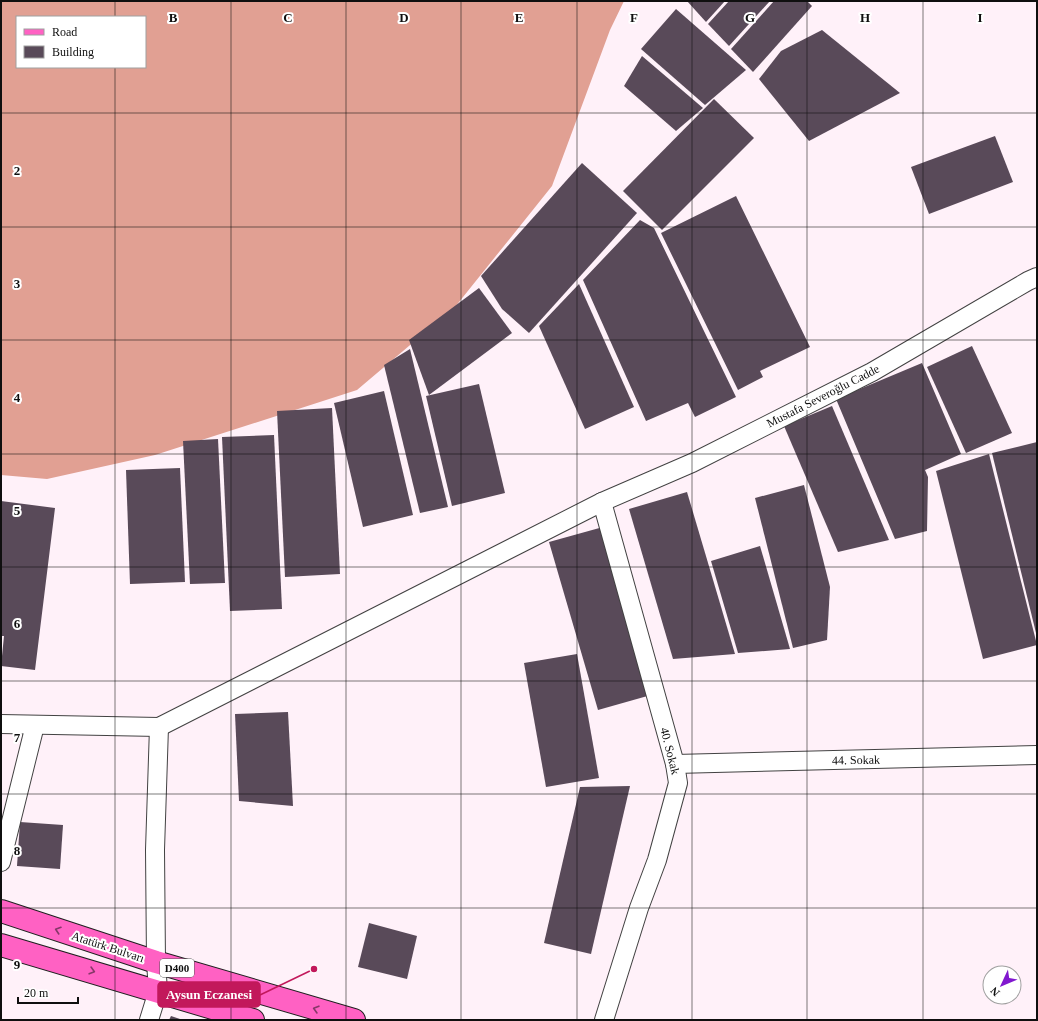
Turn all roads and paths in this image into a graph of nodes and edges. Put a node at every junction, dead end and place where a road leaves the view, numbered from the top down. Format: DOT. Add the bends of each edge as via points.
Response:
graph roads {
  1 [pos="1037,277"];
  2 [pos="602,502"];
  3 [pos="1,724"];
  4 [pos="35,725"];
  5 [pos="159,727"];
  6 [pos="1037,755"];
  7 [pos="675,764"];
  8 [pos="1,862"];
  9 [pos="1,912"];
  10 [pos="1,945"];
  11 [pos="156,962"];
  12 [pos="158,991"];
  13 [pos="149,1020"];
  14 [pos="252,1020"];
  15 [pos="354,1020"];
  16 [pos="604,1020"];
  1 -- 2 [label="street, Mustafa Severoğlu Cadde" via="872,372 692,462"];
  2 -- 5 [label="street, Mustafa Severoğlu Cadde"];
  2 -- 7 [label="street, 40. Sokak"];
  3 -- 4 [label="street"];
  4 -- 5 [label="street"];
  4 -- 8 [label="street"];
  5 -- 11 [label="street" via="155,850"];
  6 -- 7 [label="street, 44. Sokak"];
  7 -- 16 [label="street, 40. Sokak" via="678,784 660,852 639,908"];
  11 -- 9 [label="main road, Atatürk Bulvarı / D400, one-way"];
  10 -- 12 [label="main road, D400, one-way"];
  11 -- 12 [label="street"];
  15 -- 11 [label="main road, Atatürk Bulvarı / D400, one-way"];
  12 -- 13 [label="street"];
  12 -- 14 [label="main road, D400"];
}
